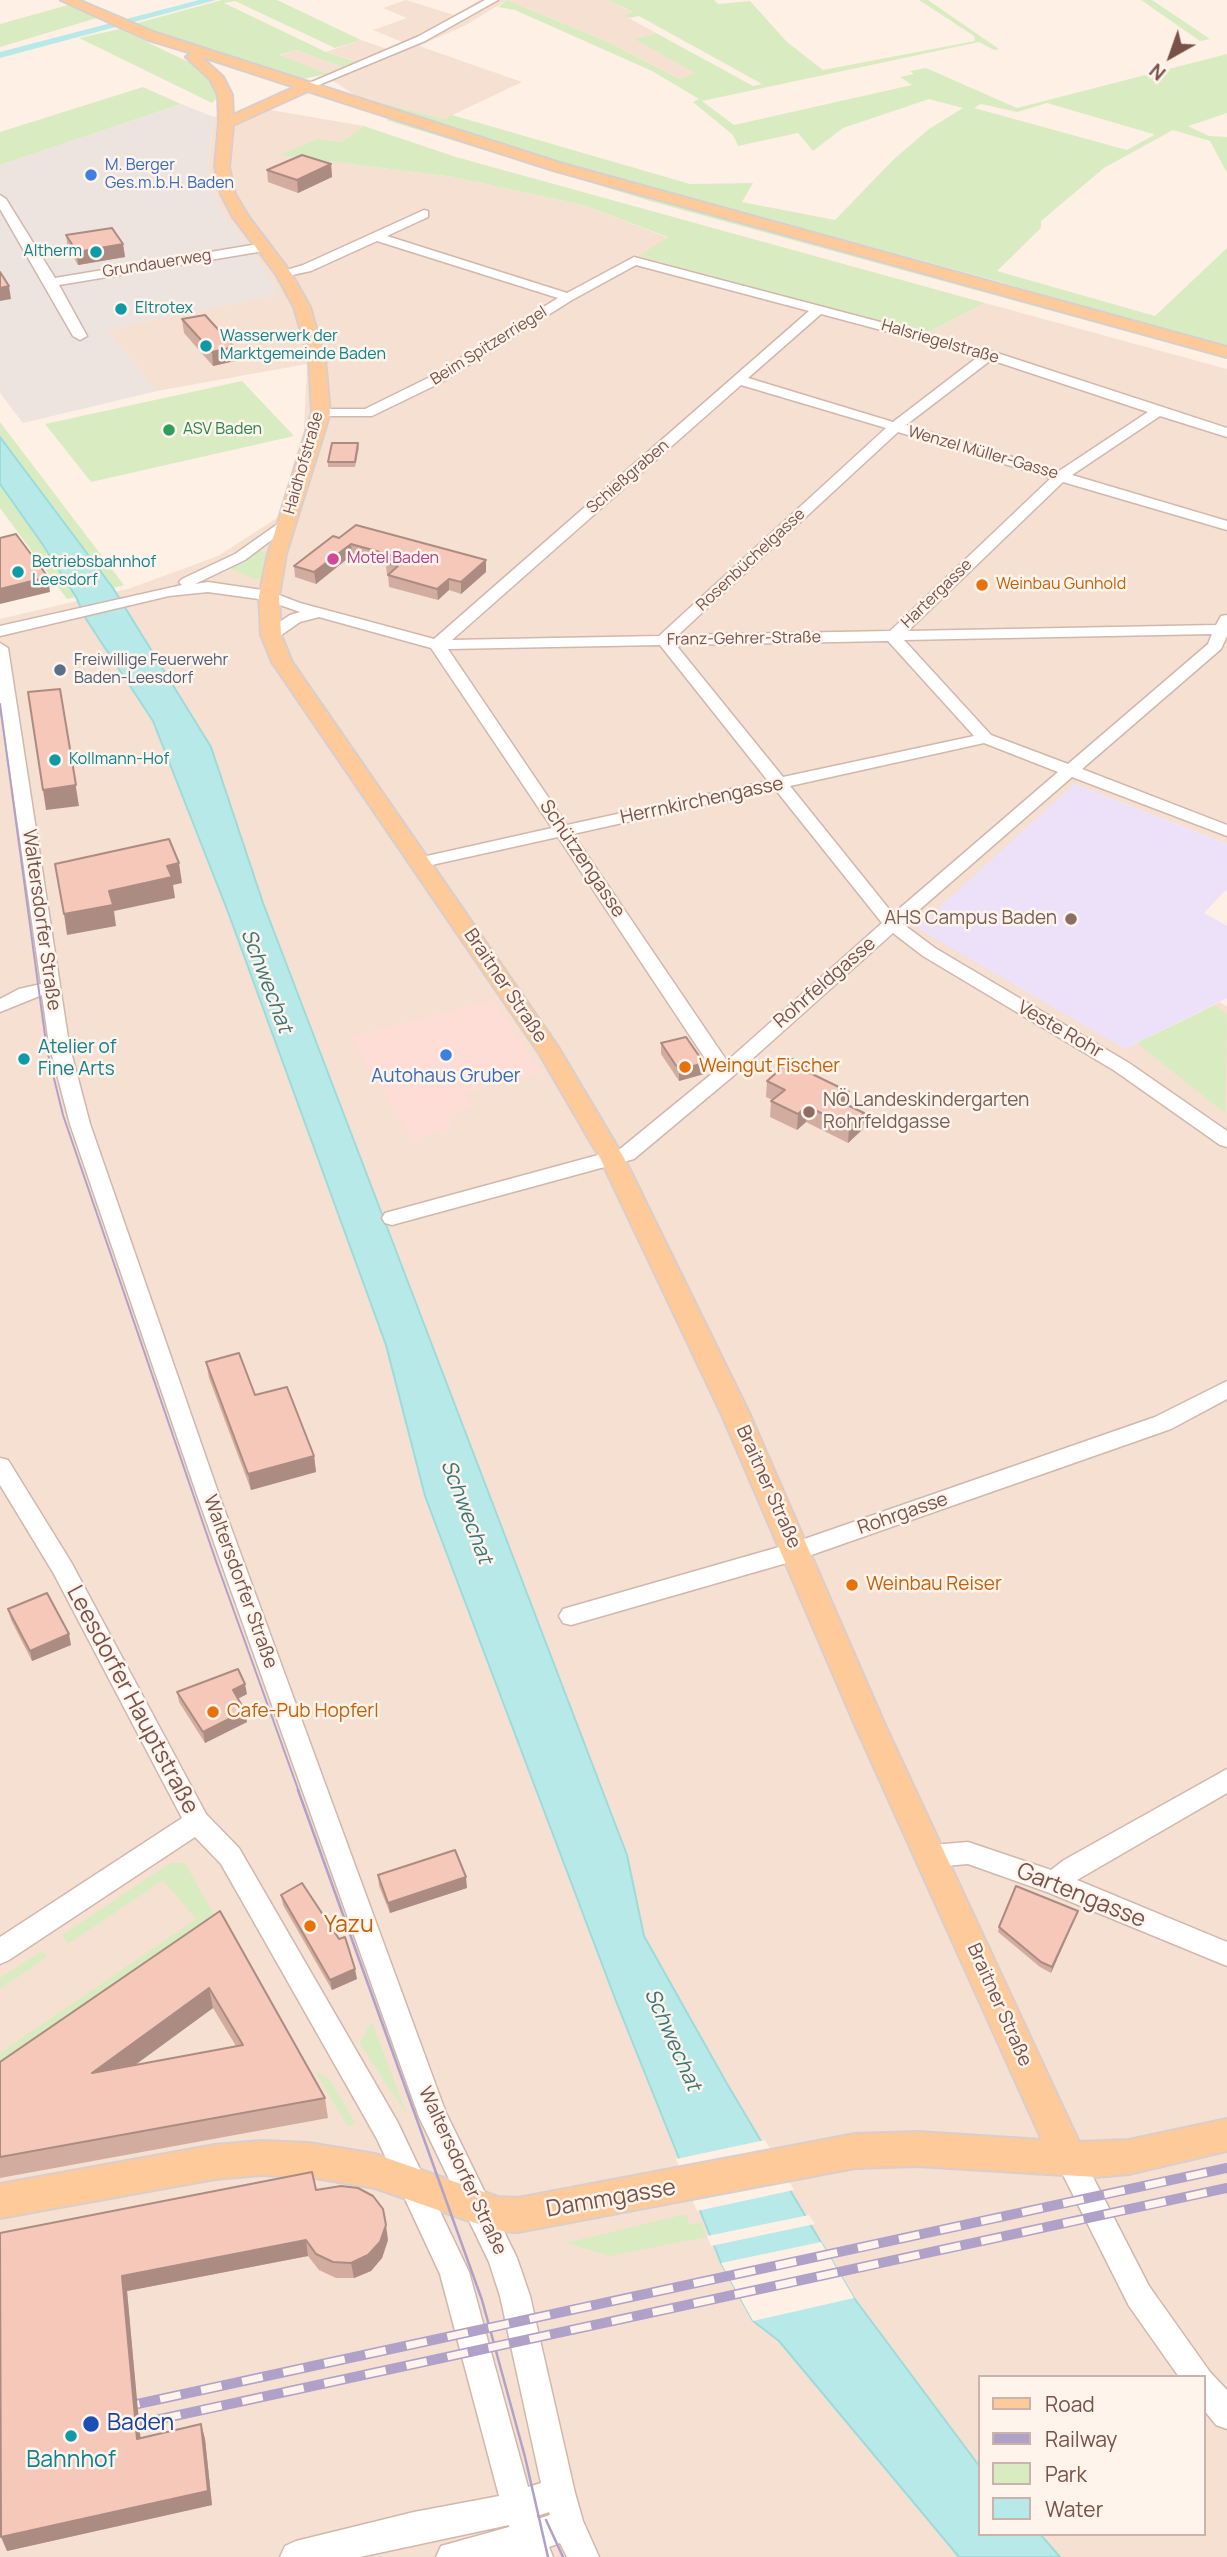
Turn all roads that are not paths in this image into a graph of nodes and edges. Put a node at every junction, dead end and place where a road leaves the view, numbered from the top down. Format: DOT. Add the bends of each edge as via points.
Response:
graph roads {
  1 [pos="67,0"];
  2 [pos="493,0"];
  3 [pos="150,36"];
  4 [pos="193,57"];
  5 [pos="296,91"];
  6 [pos="324,104"];
  7 [pos="261,107"];
  8 [pos="226,120"];
  9 [pos="0,199"];
  10 [pos="424,214"];
  11 [pos="376,237"];
  12 [pos="264,247"];
  13 [pos="650,264"];
  14 [pos="283,273"];
  15 [pos="51,282"];
  16 [pos="568,297"];
  17 [pos="819,309"];
  18 [pos="80,336"];
  19 [pos="1227,352"];
  20 [pos="989,355"];
  21 [pos="1227,364"];
  22 [pos="739,380"];
  23 [pos="1158,411"];
  24 [pos="321,413"];
  25 [pos="895,427"];
  26 [pos="1227,433"];
  27 [pos="1061,476"];
  28 [pos="289,520"];
  29 [pos="1227,526"];
  30 [pos="169,591"];
  31 [pos="269,596"];
  32 [pos="320,613"];
  33 [pos="1225,627"];
  34 [pos="271,635"];
  35 [pos="892,637"];
  36 [pos="664,640"];
  37 [pos="437,645"];
  38 [pos="1,647"];
  39 [pos="985,738"];
  40 [pos="1069,771"];
  41 [pos="778,785"];
  42 [pos="564,830"];
  43 [pos="1227,831"];
  44 [pos="418,863"];
  45 [pos="892,924"];
  46 [pos="51,987"];
  47 [pos="0,1006"];
  48 [pos="725,1073"];
  49 [pos="1227,1140"];
  50 [pos="612,1158"];
  51 [pos="392,1218"];
  52 [pos="1227,1389"];
  53 [pos="0,1466"];
  54 [pos="797,1552"];
  55 [pos="571,1616"];
  56 [pos="1227,1780"];
  57 [pos="197,1822"];
  58 [pos="932,1856"];
  59 [pos="1055,1884"];
  60 [pos="0,1952"];
  61 [pos="1227,1954"];
  62 [pos="1227,2135"];
  63 [pos="1069,2159"];
  64 [pos="788,2163"];
  65 [pos="413,2185"];
  66 [pos="0,2201"];
  67 [pos="475,2206"];
  68 [pos="1196,2375"];
  69 [pos="1206,2387"];
  70 [pos="1227,2413"];
  71 [pos="559,2493"];
  72 [pos="517,2506"];
  73 [pos="568,2524"];
  74 [pos="533,2547"];
  75 [pos="296,2557"];
  76 [pos="452,2557"];
  77 [pos="583,2557"];
  1 -- 3 [label="main road"];
  2 -- 5 [label="street" via="421,39"];
  3 -- 4 [label="main road"];
  3 -- 5 [label="main road"];
  4 -- 5 [label="main road"];
  4 -- 8 [label="main road, Haidhofstraße" via="223,88"];
  5 -- 6 [label="main road"];
  5 -- 7 [label="main road"];
  5 -- 8 [label="main road"];
  5 -- 19 [label="main road"];
  6 -- 7 [label="main road"];
  6 -- 21 [label="main road" via="680,213"];
  7 -- 8 [label="main road"];
  8 -- 12 [label="main road, Haidhofstraße" via="222,167 228,194"];
  9 -- 15 [label="street"];
  10 -- 11 [label="street"];
  11 -- 14 [label="street" via="307,268"];
  11 -- 16 [label="street"];
  12 -- 14 [label="main road, Haidhofstraße"];
  12 -- 15 [label="street, Grundauerweg"];
  13 -- 16 [label="street, Beim Spitzerriegel" via="634,261"];
  13 -- 17 [label="street, Halsriegelstraße"];
  14 -- 24 [label="main road, Haidhofstraße" via="311,332"];
  15 -- 18 [label="street"];
  16 -- 24 [label="street, Beim Spitzerriegel" via="435,380 366,413"];
  17 -- 20 [label="street, Halsriegelstraße"];
  17 -- 22 [label="street, Schießgraben"];
  20 -- 23 [label="street, Halsriegelstraße"];
  20 -- 25 [label="street, Rosenbüchelgasse"];
  22 -- 25 [label="street, Wenzel Müller-Gasse"];
  22 -- 37 [label="street, Schießgraben"];
  23 -- 26 [label="street, Halsriegelstraße"];
  23 -- 27 [label="street, Hartergasse"];
  24 -- 28 [label="main road, Haidhofstraße"];
  25 -- 27 [label="street, Wenzel Müller-Gasse"];
  25 -- 36 [label="street, Rosenbüchelgasse"];
  27 -- 29 [label="street, Wenzel Müller-Gasse"];
  27 -- 35 [label="street, Hartergasse"];
  28 -- 30 [label="street, Haidhofstraße" via="240,557"];
  28 -- 31 [label="main road, Braitner Straße"];
  30 -- 31 [label="street, Franz-Gehrer-Straße" via="208,587"];
  30 -- 38 [label="street" via="72,614"];
  31 -- 32 [label="street, Franz-Gehrer-Straße"];
  31 -- 34 [label="main road, Braitner Straße"];
  32 -- 34 [label="street" via="295,618"];
  32 -- 37 [label="street, Franz-Gehrer-Straße"];
  33 -- 35 [label="street, Franz-Gehrer-Straße"];
  33 -- 40 [label="street, Rohrfeldgasse" via="1215,646"];
  34 -- 44 [label="main road, Braitner Straße" via="282,662"];
  35 -- 36 [label="street, Franz-Gehrer-Straße"];
  35 -- 39 [label="street, Hartergasse"];
  36 -- 37 [label="street, Franz-Gehrer-Straße"];
  36 -- 41 [label="street"];
  37 -- 42 [label="street, Schützengasse"];
  38 -- 46 [label="street, Waltersdorfer Straße"];
  39 -- 40 [label="street, Hartergasse"];
  39 -- 41 [label="street, Herrnkirchengasse"];
  40 -- 43 [label="street, Hartergasse"];
  40 -- 45 [label="street, Rohrfeldgasse"];
  41 -- 42 [label="street, Herrnkirchengasse"];
  41 -- 45 [label="street"];
  42 -- 44 [label="street, Herrnkirchengasse"];
  42 -- 48 [label="street, Schützengasse"];
  44 -- 50 [label="main road, Braitner Straße" via="550,1052"];
  45 -- 48 [label="street, Rohrfeldgasse"];
  45 -- 49 [label="street, Veste Rohr" via="929,952 1122,1067"];
  46 -- 47 [label="street"];
  46 -- 67 [label="street, Waltersdorfer Straße" via="59,1044 80,1125 208,1495 433,2117"];
  48 -- 50 [label="street, Rohrfeldgasse" via="627,1154"];
  50 -- 51 [label="street, Rohrfeldgasse"];
  50 -- 54 [label="main road, Braitner Straße"];
  52 -- 54 [label="street, Rohrgasse" via="1163,1423"];
  53 -- 57 [label="street, Leesdorfer Hauptstraße" via="62,1568"];
  54 -- 55 [label="street, Rohrgasse"];
  54 -- 58 [label="main road, Braitner Straße" via="870,1726"];
  56 -- 59 [label="street" via="1073,1868"];
  57 -- 60 [label="street"];
  57 -- 65 [label="street, Leesdorfer Hauptstraße" via="230,1856 362,2083"];
  58 -- 59 [label="street, Gartengasse" via="968,1853"];
  58 -- 63 [label="main road, Braitner Straße"];
  59 -- 61 [label="street, Gartengasse"];
  62 -- 63 [label="main road, Dammgasse" via="1129,2157"];
  63 -- 64 [label="main road, Dammgasse" via="918,2149 855,2151"];
  63 -- 68 [label="street, Braitner Straße" via="1139,2296"];
  64 -- 67 [label="main road, Dammgasse" via="518,2215"];
  65 -- 66 [label="main road, Dammgasse" via="374,2171 261,2158 215,2162"];
  65 -- 67 [label="main road, Dammgasse"];
  65 -- 72 [label="street" via="454,2273"];
  67 -- 71 [label="street, Waltersdorfer Straße" via="502,2258 515,2296"];
  69 -- 70 [label="street"];
  71 -- 72 [label="street"];
  71 -- 73 [label="street, Waltersdorfer Straße"];
  72 -- 74 [label="street"];
  72 -- 75 [label="street"];
  73 -- 74 [label="street"];
  73 -- 77 [label="street, Waltersdorfer Straße"];
  74 -- 76 [label="street"];
}
